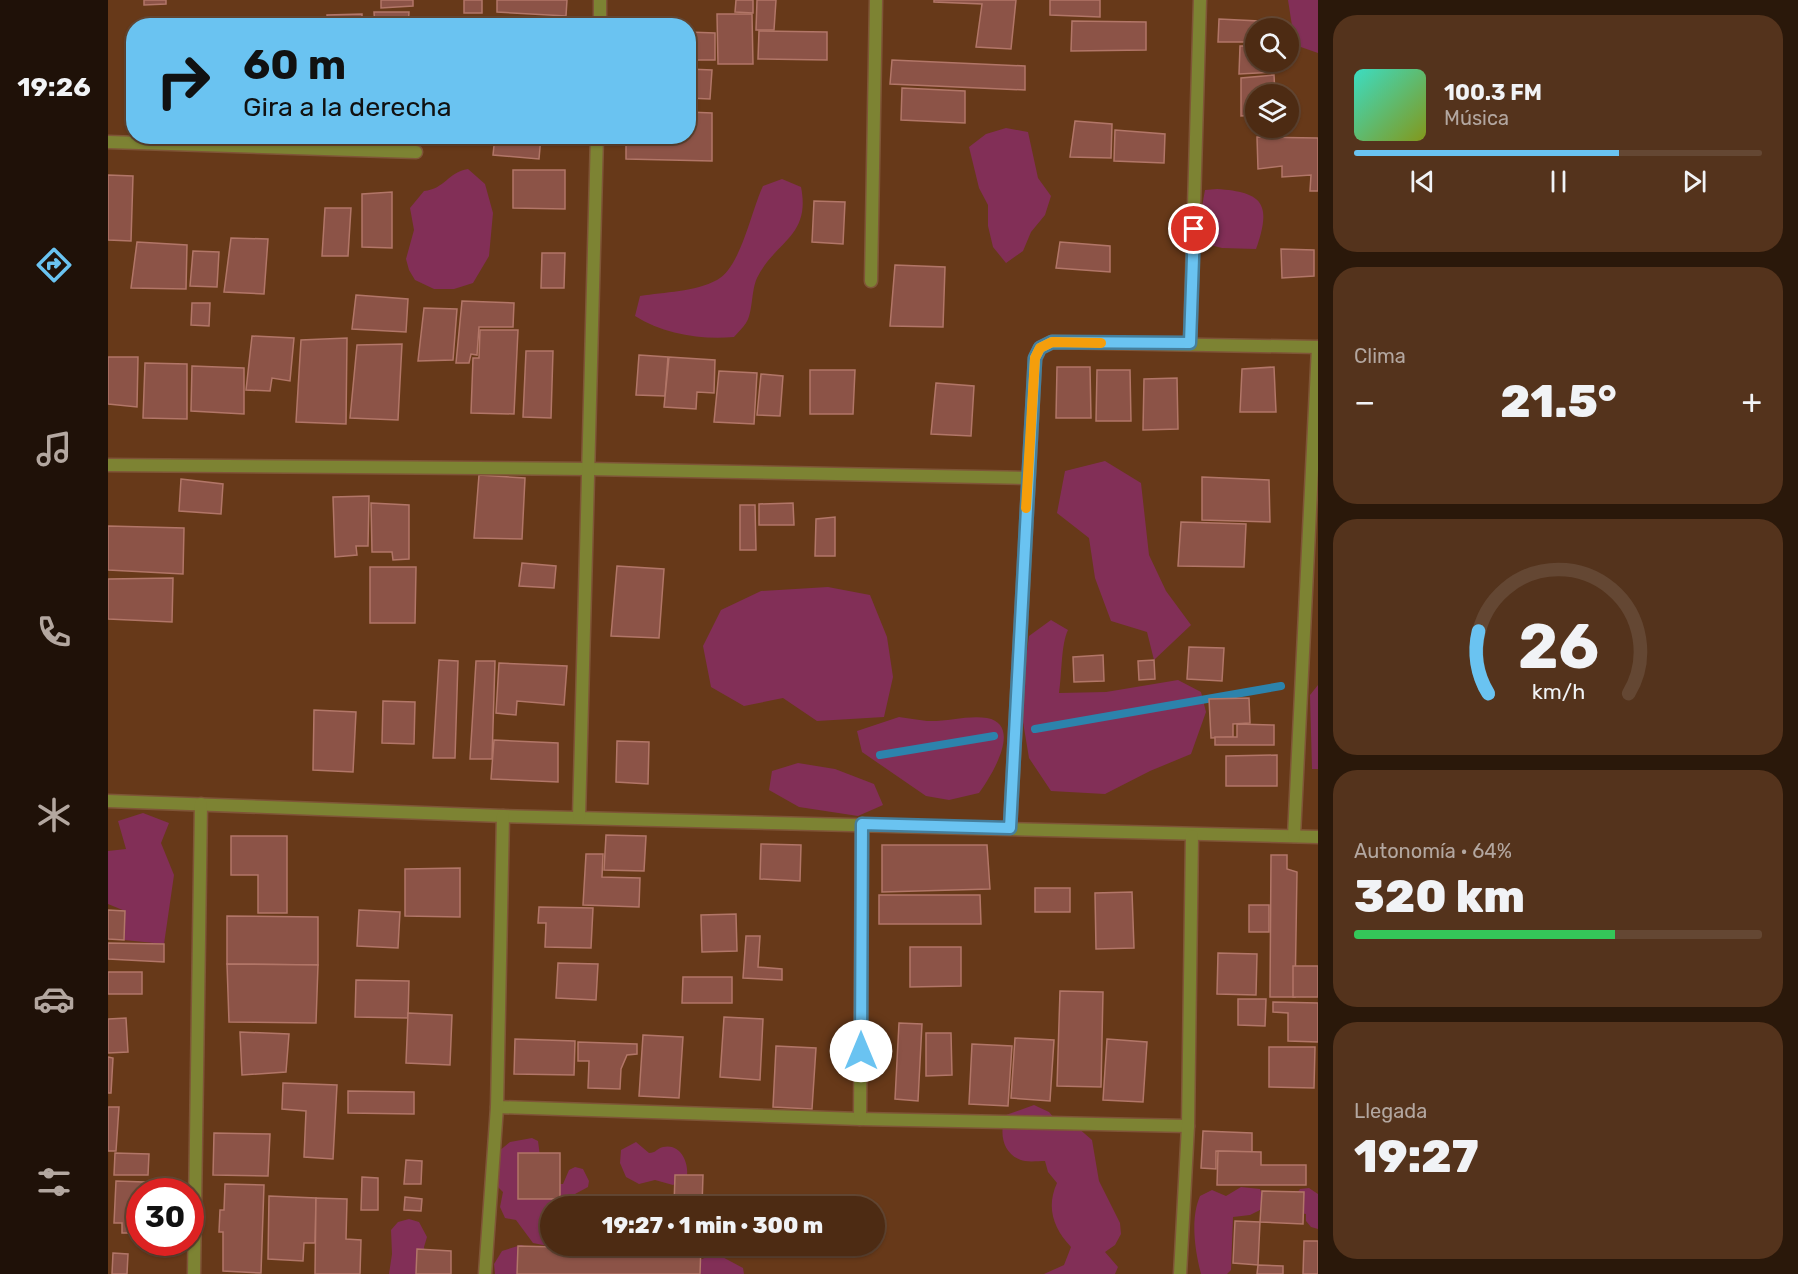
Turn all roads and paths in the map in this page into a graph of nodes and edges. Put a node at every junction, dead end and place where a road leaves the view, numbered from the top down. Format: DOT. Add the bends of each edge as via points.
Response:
graph roads {
  1 [pos="600,0"];
  2 [pos="876,0"];
  3 [pos="1200,0"];
  4 [pos="600,18"];
  5 [pos="108,142"];
  6 [pos="126,143"];
  7 [pos="170,144"];
  8 [pos="597,144"];
  9 [pos="416,152"];
  10 [pos="871,280"];
  11 [pos="1190,343"];
  12 [pos="1318,348"];
  13 [pos="108,465"];
  14 [pos="590,469"];
  15 [pos="1027,478"];
  16 [pos="108,801"];
  17 [pos="201,804"];
  18 [pos="503,816"];
  19 [pos="579,818"];
  20 [pos="862,824"];
  21 [pos="1010,828"];
  22 [pos="1192,836"];
  23 [pos="1294,836"];
  24 [pos="1318,837"];
  25 [pos="497,1107"];
  26 [pos="860,1119"];
  27 [pos="1188,1126"];
  28 [pos="194,1274"];
  29 [pos="485,1274"];
  30 [pos="1180,1274"];
  1 -- 4 [label="street"];
  2 -- 10 [label="street"];
  3 -- 11 [label="street"];
  5 -- 6 [label="street"];
  7 -- 9 [label="street"];
  8 -- 14 [label="street"];
  11 -- 12 [label="street"];
  11 -- 15 [label="street" via="1052,342 1040,348 1035,358"];
  12 -- 23 [label="street"];
  13 -- 14 [label="street"];
  14 -- 15 [label="street"];
  14 -- 19 [label="street"];
  15 -- 21 [label="street"];
  16 -- 17 [label="street"];
  17 -- 18 [label="street"];
  17 -- 28 [label="street"];
  18 -- 19 [label="street"];
  18 -- 25 [label="street"];
  19 -- 20 [label="street"];
  20 -- 21 [label="street"];
  20 -- 26 [label="street"];
  21 -- 22 [label="street"];
  22 -- 23 [label="street"];
  22 -- 27 [label="street"];
  23 -- 24 [label="street"];
  25 -- 26 [label="street"];
  25 -- 29 [label="street"];
  26 -- 27 [label="street"];
  27 -- 30 [label="street"];
}
